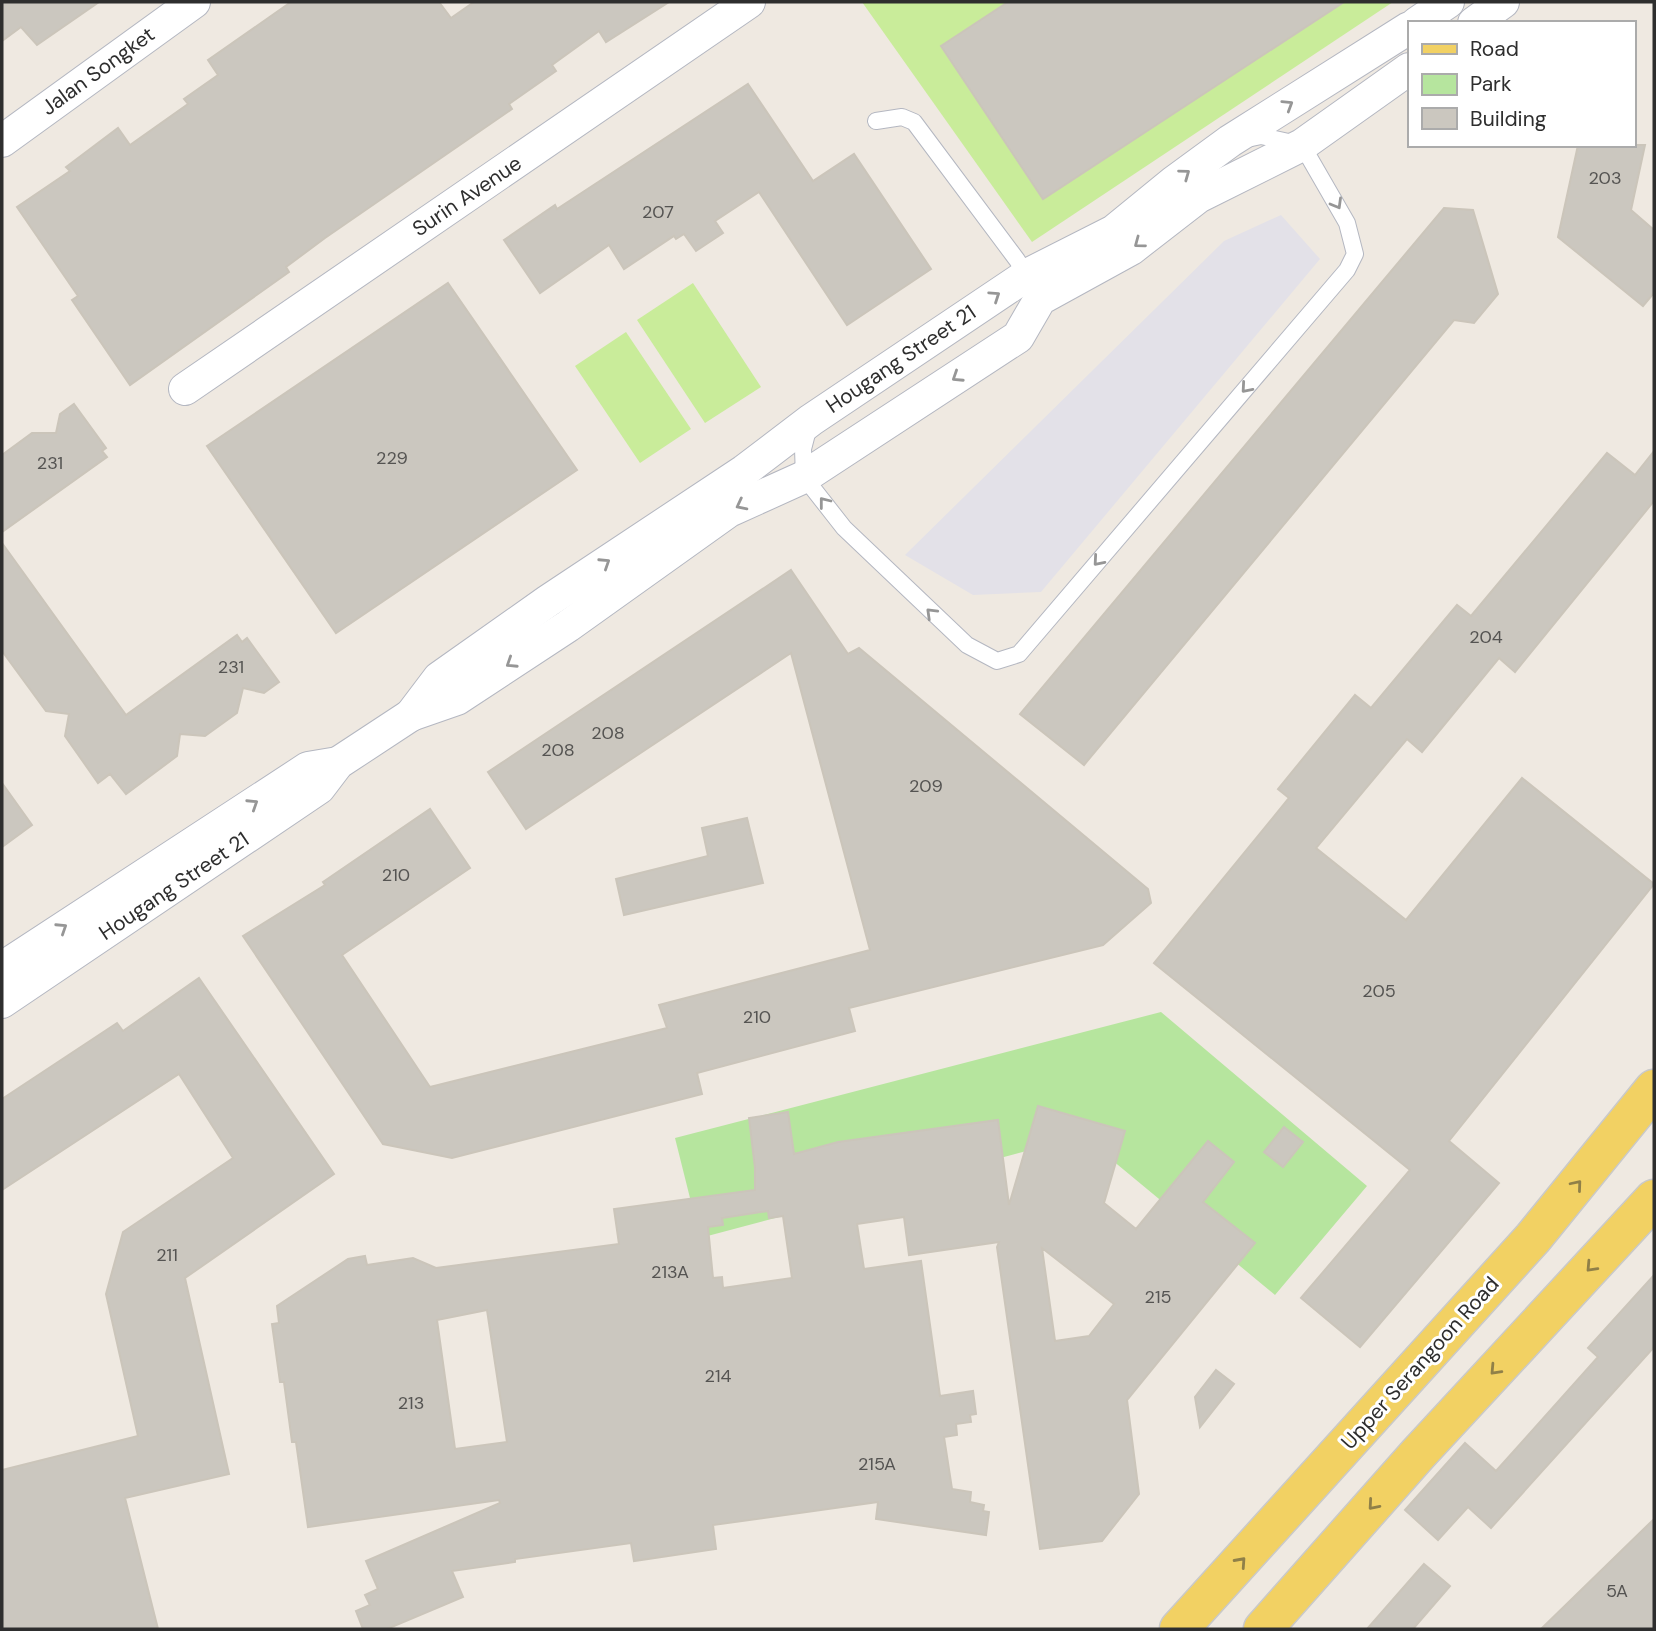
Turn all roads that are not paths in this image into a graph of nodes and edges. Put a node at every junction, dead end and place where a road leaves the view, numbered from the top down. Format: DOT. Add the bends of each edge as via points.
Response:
graph roads {
  1 [pos="194,2"];
  2 [pos="749,2"];
  3 [pos="1448,2"];
  4 [pos="1503,2"];
  5 [pos="1420,21"];
  6 [pos="1477,21"];
  7 [pos="1408,29"];
  8 [pos="1408,70"];
  9 [pos="876,121"];
  10 [pos="2,141"];
  11 [pos="1230,141"];
  12 [pos="1302,145"];
  13 [pos="1034,287"];
  14 [pos="185,390"];
  15 [pos="811,420"];
  16 [pos="804,477"];
  17 [pos="411,715"];
  18 [pos="338,763"];
  19 [pos="2,968"];
  20 [pos="2,1002"];
  21 [pos="1654,1089"];
  22 [pos="1654,1199"];
  23 [pos="1187,1621"];
  24 [pos="1153,1629"];
  25 [pos="1263,1629"];
  1 -- 10 [label="street, Jalan Songket"];
  2 -- 14 [label="street, Surin Avenue"];
  3 -- 5 [label="street"];
  4 -- 6 [label="street"];
  11 -- 7 [label="street, Hougang Street 21, one-way"];
  8 -- 12 [label="street, Hougang Street 21"];
  9 -- 13 [label="lane" via="902,117 914,122"];
  11 -- 12 [label="lane" via="1261,136"];
  13 -- 11 [label="street, Hougang Street 21, one-way"];
  12 -- 13 [label="street, Hougang Street 21, one-way" via="1198,197 1130,249"];
  12 -- 16 [label="lane, one-way" via="1348,223 1355,254 1347,270 1019,654 997,661 967,645 844,528"];
  15 -- 13 [label="street, Hougang Street 21, one-way"];
  13 -- 16 [label="street, Hougang Street 21, one-way" via="1018,337"];
  15 -- 16 [label="lane" via="803,449"];
  17 -- 15 [label="street, Hougang Street 21, one-way" via="439,678 744,471"];
  16 -- 17 [label="street, Hougang Street 21, one-way" via="729,511 457,699"];
  17 -- 18 [label="street, Hougang Street 21"];
  19 -- 18 [label="street, Hougang Street 21, one-way" via="308,768"];
  18 -- 20 [label="street, Hougang Street 21" via="320,788"];
  23 -- 21 [label="main road, Upper Serangoon Road, one-way" via="1533,1238"];
  22 -- 25 [label="main road, one-way"];
  23 -- 24 [label="main road"];
}
